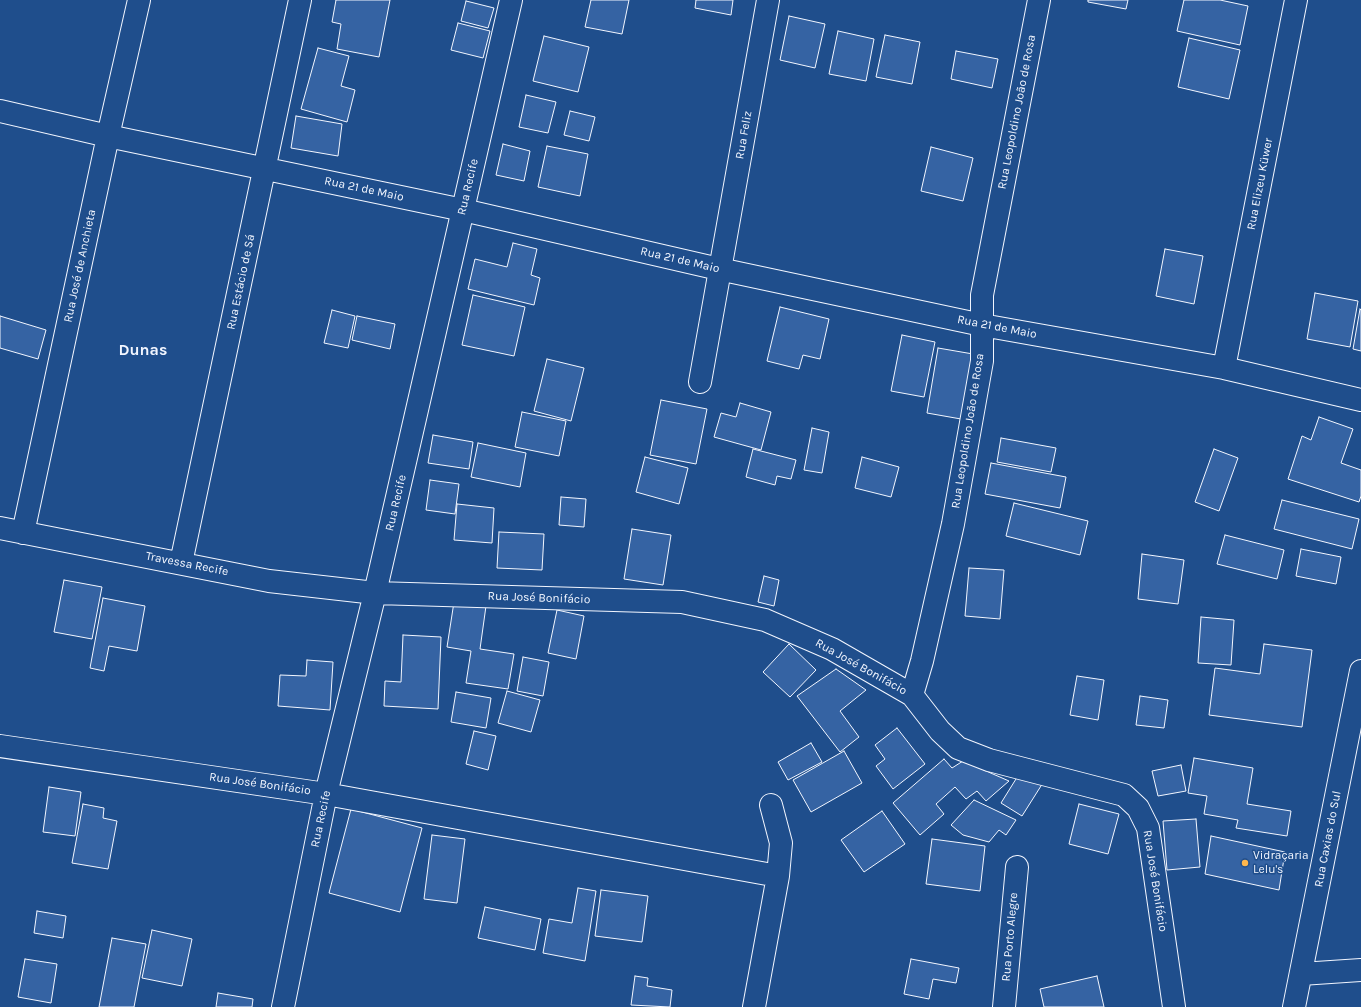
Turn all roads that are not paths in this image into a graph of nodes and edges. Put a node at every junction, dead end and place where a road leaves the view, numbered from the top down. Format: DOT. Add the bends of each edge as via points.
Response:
graph roads {
  1 [pos="139,0"];
  2 [pos="300,0"];
  3 [pos="511,0"];
  4 [pos="768,0"];
  5 [pos="1038,0"];
  6 [pos="1296,0"];
  7 [pos="0,111"];
  8 [pos="108,136"];
  9 [pos="265,168"];
  10 [pos="463,210"];
  11 [pos="719,269"];
  12 [pos="982,324"];
  13 [pos="1224,368"];
  14 [pos="700,382"];
  15 [pos="1361,400"];
  16 [pos="0,528"];
  17 [pos="23,533"];
  18 [pos="181,563"];
  19 [pos="375,593"];
  20 [pos="1361,671"];
  21 [pos="912,695"];
  22 [pos="0,746"];
  23 [pos="326,794"];
  24 [pos="771,805"];
  25 [pos="1016,867"];
  26 [pos="778,876"];
  27 [pos="1361,970"];
  28 [pos="1301,974"];
  29 [pos="283,1007"];
  30 [pos="754,1007"];
  31 [pos="1004,1007"];
  32 [pos="1174,1007"];
  33 [pos="1294,1007"];
  1 -- 8 [label="street, Rua José de Anchieta"];
  2 -- 9 [label="street, Rua Estácio de Sá"];
  3 -- 10 [label="street, Rua Recife"];
  4 -- 11 [label="street, Rua Feliz"];
  5 -- 12 [label="street, Rua Leopoldino João de Rosa" via="982,295"];
  6 -- 13 [label="street, Rua Elizeu Küwer"];
  7 -- 8 [label="street, Rua 21 de Maio"];
  8 -- 9 [label="street, Rua 21 de Maio"];
  8 -- 17 [label="street, Rua José de Anchieta"];
  9 -- 10 [label="street, Rua 21 de Maio"];
  9 -- 18 [label="street, Rua Estácio de Sá"];
  10 -- 11 [label="street, Rua 21 de Maio"];
  10 -- 19 [label="street, Rua Recife"];
  11 -- 12 [label="street, Rua 21 de Maio"];
  11 -- 14 [label="street, Rua Feliz"];
  12 -- 13 [label="street, Rua 21 de Maio"];
  12 -- 21 [label="street, Rua Leopoldino João de Rosa" via="982,361 952,524"];
  13 -- 15 [label="street, Rua 21 de Maio"];
  16 -- 17 [label="street, Travessa Recife"];
  17 -- 18 [label="street, Travessa Recife"];
  18 -- 19 [label="street, Travessa Recife" via="269,580"];
  19 -- 21 [label="street, Rua José Bonifácio" via="682,602 765,620 832,649"];
  19 -- 23 [label="street, Rua Recife"];
  20 -- 28 [label="street, Rua Caxias do Sul"];
  21 -- 32 [label="street, Rua José Bonifácio" via="940,732 958,748 989,760 1124,795 1138,808 1148,828"];
  22 -- 23 [label="street, Rua José Bonifácio"];
  23 -- 26 [label="street, Rua José Bonifácio"];
  23 -- 29 [label="street, Rua Recife"];
  24 -- 26 [label="street" via="781,843"];
  25 -- 31 [label="street, Rua Porto Alegre"];
  26 -- 30 [label="street"];
  27 -- 28 [label="street"];
  28 -- 33 [label="street, Rua Caxias do Sul"];
}
